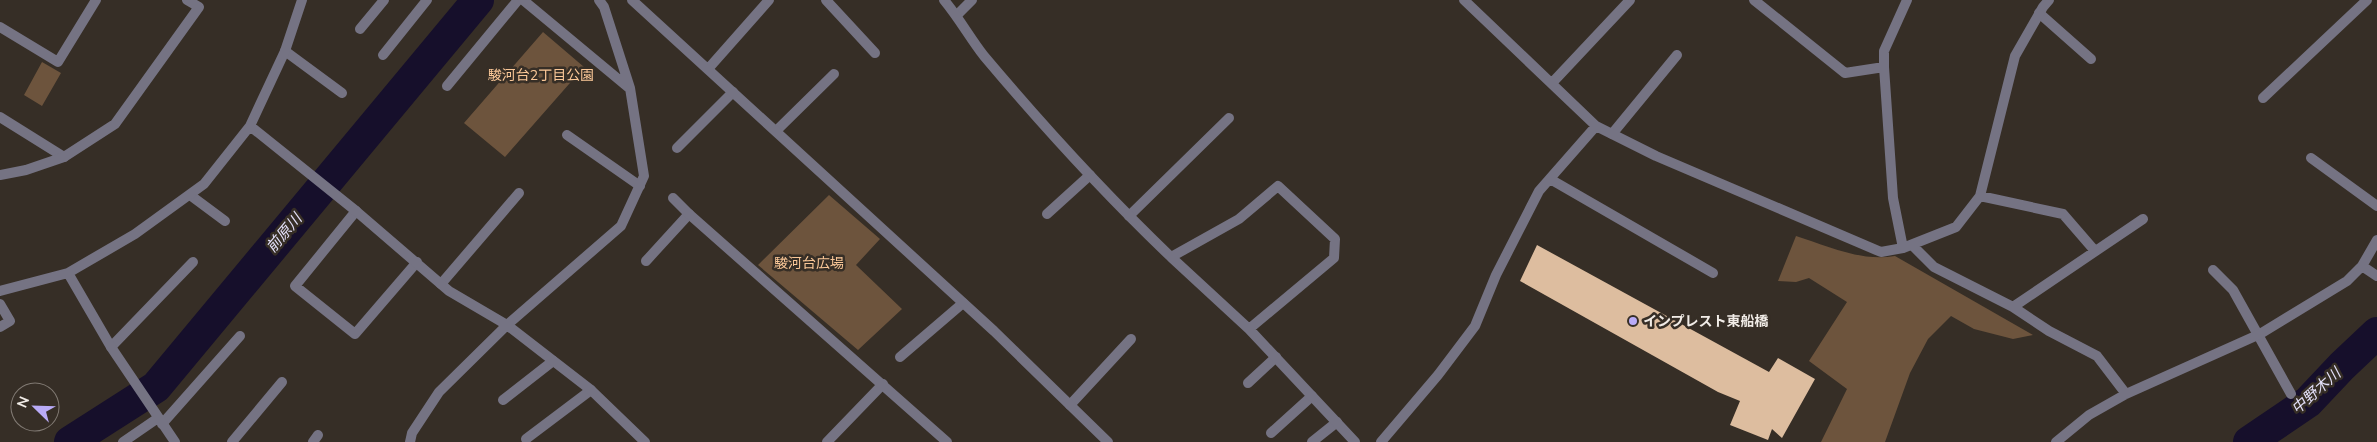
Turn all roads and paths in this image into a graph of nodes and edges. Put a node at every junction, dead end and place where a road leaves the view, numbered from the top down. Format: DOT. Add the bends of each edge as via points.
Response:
graph roads {
  1 [pos="96,0"];
  2 [pos="187,0"];
  3 [pos="302,0"];
  4 [pos="384,0"];
  5 [pos="427,0"];
  6 [pos="518,0"];
  7 [pos="523,0"];
  8 [pos="599,0"];
  9 [pos="632,0"];
  10 [pos="770,0"];
  11 [pos="826,0"];
  12 [pos="944,0"];
  13 [pos="972,0"];
  14 [pos="1464,0"];
  15 [pos="1630,0"];
  16 [pos="1754,0"];
  17 [pos="1907,0"];
  18 [pos="2049,0"];
  19 [pos="2367,0"];
  20 [pos="2040,13"];
  21 [pos="958,15"];
  22 [pos="0,27"];
  23 [pos="360,29"];
  24 [pos="284,50"];
  25 [pos="875,53"];
  26 [pos="384,55"];
  27 [pos="1677,55"];
  28 [pos="2092,59"];
  29 [pos="1884,67"];
  30 [pos="708,69"];
  31 [pos="834,74"];
  32 [pos="1552,83"];
  33 [pos="447,86"];
  34 [pos="630,88"];
  35 [pos="733,92"];
  36 [pos="342,93"];
  37 [pos="2263,98"];
  38 [pos="0,117"];
  39 [pos="1229,118"];
  40 [pos="250,126"];
  41 [pos="1596,126"];
  42 [pos="776,131"];
  43 [pos="1612,134"];
  44 [pos="567,135"];
  45 [pos="677,148"];
  46 [pos="64,157"];
  47 [pos="2311,158"];
  48 [pos="0,174"];
  49 [pos="1090,175"];
  50 [pos="1550,179"];
  51 [pos="640,186"];
  52 [pos="518,193"];
  53 [pos="190,195"];
  54 [pos="1980,196"];
  55 [pos="673,198"];
  56 [pos="2377,206"];
  57 [pos="356,211"];
  58 [pos="688,214"];
  59 [pos="1046,214"];
  60 [pos="1129,216"];
  61 [pos="2143,219"];
  62 [pos="225,221"];
  63 [pos="2377,240"];
  64 [pos="1907,246"];
  65 [pos="2095,250"];
  66 [pos="1171,258"];
  67 [pos="646,261"];
  68 [pos="193,262"];
  69 [pos="418,262"];
  70 [pos="2362,266"];
  71 [pos="2213,270"];
  72 [pos="68,274"];
  73 [pos="1713,274"];
  74 [pos="2377,276"];
  75 [pos="441,284"];
  76 [pos="0,291"];
  77 [pos="963,303"];
  78 [pos="0,304"];
  79 [pos="2013,307"];
  80 [pos="507,325"];
  81 [pos="0,327"];
  82 [pos="1250,329"];
  83 [pos="2260,334"];
  84 [pos="240,336"];
  85 [pos="1131,339"];
  86 [pos="111,347"];
  87 [pos="900,357"];
  88 [pos="1276,357"];
  89 [pos="553,361"];
  90 [pos="282,382"];
  91 [pos="883,384"];
  92 [pos="1248,384"];
  93 [pos="591,390"];
  94 [pos="2126,394"];
  95 [pos="2291,394"];
  96 [pos="1312,396"];
  97 [pos="503,400"];
  98 [pos="1070,405"];
  99 [pos="160,421"];
  100 [pos="1336,422"];
  101 [pos="1271,434"];
  102 [pos="526,438"];
  103 [pos="123,442"];
  104 [pos="175,442"];
  105 [pos="232,442"];
  106 [pos="410,442"];
  107 [pos="645,442"];
  108 [pos="828,442"];
  109 [pos="947,442"];
  110 [pos="1108,442"];
  111 [pos="1312,442"];
  112 [pos="1355,442"];
  113 [pos="1380,442"];
  114 [pos="2056,442"];
  1 -- 22 [label="street" via="58,62"];
  2 -- 46 [label="street" via="199,7 115,124"];
  3 -- 24 [label="street"];
  4 -- 23 [label="street"];
  5 -- 26 [label="street"];
  6 -- 33 [label="street"];
  7 -- 34 [label="street"];
  8 -- 34 [label="street"];
  9 -- 30 [label="street"];
  10 -- 30 [label="street"];
  11 -- 25 [label="street"];
  12 -- 21 [label="street"];
  13 -- 21 [label="street"];
  14 -- 32 [label="street"];
  15 -- 32 [label="street"];
  16 -- 29 [label="street" via="1845,73"];
  17 -- 29 [label="street" via="1884,51"];
  18 -- 20 [label="street"];
  19 -- 37 [label="street"];
  20 -- 28 [label="street"];
  20 -- 54 [label="street" via="2015,56"];
  21 -- 49 [label="street" via="983,54"];
  24 -- 36 [label="street"];
  24 -- 40 [label="street"];
  27 -- 43 [label="street"];
  29 -- 64 [label="street" via="1893,198"];
  30 -- 35 [label="street"];
  31 -- 42 [label="street"];
  32 -- 41 [label="street"];
  34 -- 51 [label="street" via="644,176"];
  35 -- 42 [label="street"];
  35 -- 45 [label="street"];
  38 -- 46 [label="street"];
  39 -- 60 [label="street"];
  40 -- 53 [label="street" via="204,184"];
  40 -- 57 [label="street"];
  41 -- 43 [label="street"];
  41 -- 50 [label="street"];
  42 -- 77 [label="street"];
  43 -- 64 [label="street" via="1881,252"];
  44 -- 51 [label="street"];
  46 -- 48 [label="street" via="26,170"];
  47 -- 56 [label="street"];
  49 -- 59 [label="street"];
  49 -- 60 [label="street"];
  50 -- 73 [label="street"];
  50 -- 113 [label="street" via="1539,191 1496,275 1475,326"];
  51 -- 80 [label="street" via="621,226"];
  52 -- 75 [label="street"];
  53 -- 62 [label="street"];
  53 -- 72 [label="street" via="135,234"];
  54 -- 64 [label="street" via="1956,227"];
  54 -- 65 [label="street" via="2063,214"];
  55 -- 58 [label="street"];
  57 -- 69 [label="street"];
  57 -- 69 [label="street" via="295,286 355,334"];
  58 -- 67 [label="street"];
  58 -- 91 [label="street"];
  60 -- 66 [label="street"];
  61 -- 65 [label="street"];
  63 -- 70 [label="street"];
  64 -- 79 [label="street" via="1934,267"];
  65 -- 79 [label="street"];
  66 -- 82 [label="street"];
  66 -- 82 [label="street" via="1239,219 1278,186 1335,239 1334,258"];
  68 -- 86 [label="street"];
  69 -- 75 [label="street"];
  70 -- 74 [label="street"];
  70 -- 83 [label="street" via="2347,281"];
  71 -- 83 [label="street" via="2233,290"];
  72 -- 76 [label="street"];
  72 -- 86 [label="street"];
  75 -- 80 [label="street"];
  77 -- 87 [label="street"];
  77 -- 98 [label="street"];
  78 -- 81 [label="street" via="10,321"];
  79 -- 94 [label="street" via="2049,331 2097,356"];
  80 -- 89 [label="street"];
  80 -- 106 [label="street" via="439,392 412,433"];
  82 -- 88 [label="street"];
  83 -- 94 [label="street"];
  83 -- 95 [label="street"];
  84 -- 99 [label="street"];
  85 -- 98 [label="street"];
  86 -- 99 [label="street"];
  88 -- 92 [label="street"];
  88 -- 96 [label="street"];
  89 -- 93 [label="street"];
  89 -- 97 [label="street"];
  90 -- 105 [label="street"];
  91 -- 108 [label="street"];
  91 -- 109 [label="street"];
  93 -- 102 [label="street"];
  93 -- 107 [label="street"];
  94 -- 114 [label="street" via="2089,414"];
  96 -- 100 [label="street"];
  96 -- 101 [label="street"];
  98 -- 110 [label="street"];
  99 -- 103 [label="street"];
  99 -- 104 [label="street"];
  100 -- 111 [label="street"];
  100 -- 112 [label="street"];
}
